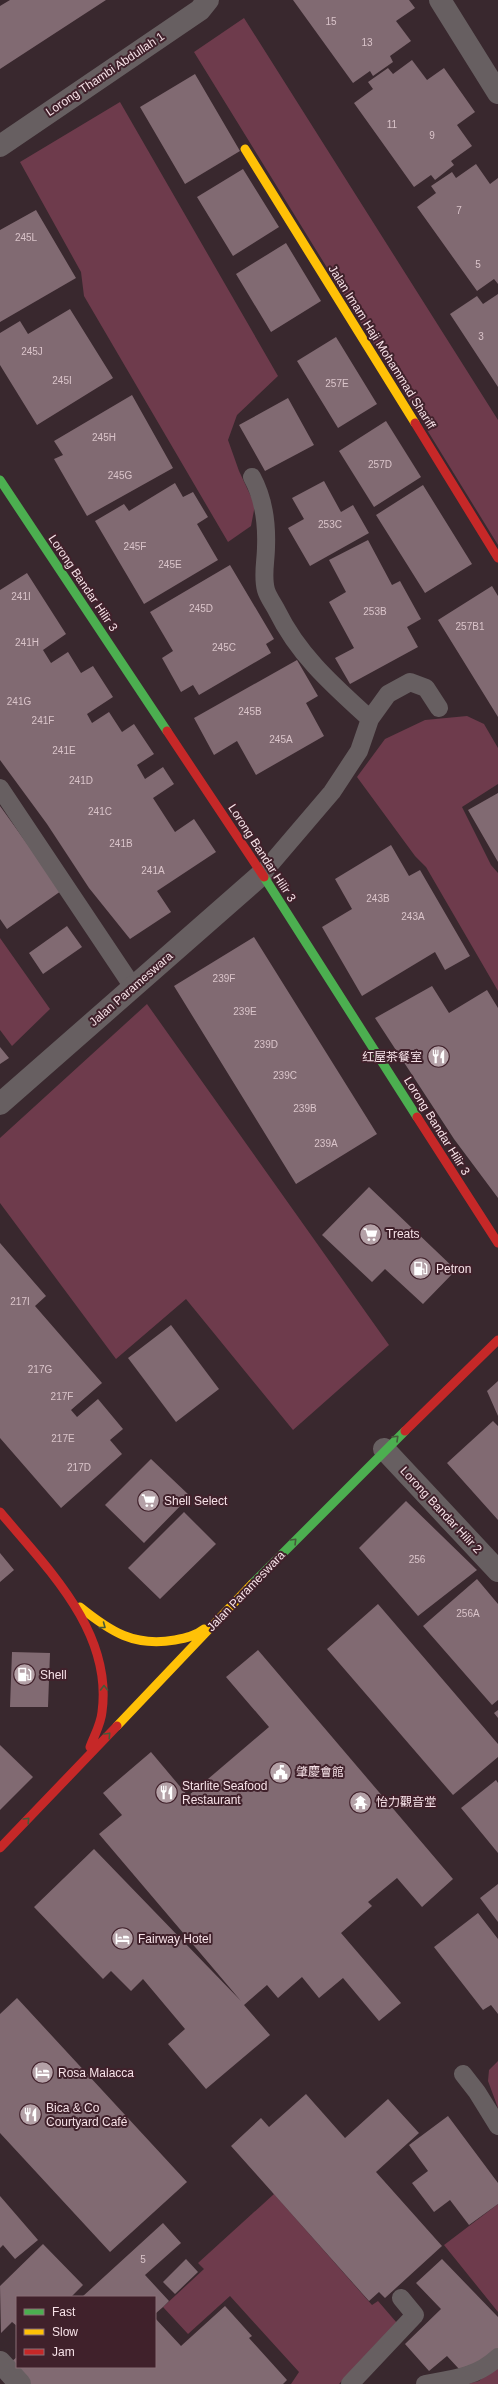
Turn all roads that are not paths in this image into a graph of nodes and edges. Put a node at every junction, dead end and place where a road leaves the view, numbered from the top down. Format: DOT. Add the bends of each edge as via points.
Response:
graph roads {
  1 [pos="208,0"];
  2 [pos="440,0"];
  3 [pos="498,93"];
  4 [pos="0,146"];
  5 [pos="245,149"];
  6 [pos="252,477"];
  7 [pos="0,480"];
  8 [pos="498,558"];
  9 [pos="439,708"];
  10 [pos="370,719"];
  11 [pos="0,788"];
  12 [pos="262,874"];
  13 [pos="133,987"];
  14 [pos="0,1104"];
  15 [pos="498,1243"];
  16 [pos="498,1340"];
  17 [pos="384,1450"];
  18 [pos="0,1512"];
  19 [pos="498,1571"];
  20 [pos="72,1602"];
  21 [pos="228,1608"];
  22 [pos="81,1764"];
  23 [pos="0,1848"];
  24 [pos="463,2074"];
  25 [pos="498,2126"];
  26 [pos="401,2298"];
  27 [pos="498,2357"];
  28 [pos="0,2362"];
  29 [pos="20,2384"];
  30 [pos="350,2384"];
  31 [pos="425,2384"];
  1 -- 4 [label="street, Lorong Thambi Abdullah 1" via="200,10"];
  2 -- 3 [label="street"];
  5 -- 8 [label="street, Jalan Imam Haji Mohammad Shariff"];
  6 -- 10 [label="lane" via="260,492 265,514 266,590 286,629 304,655"];
  7 -- 12 [label="street, Lorong Bandar Hilir 3"];
  9 -- 10 [label="lane" via="426,688 410,682 388,694"];
  10 -- 12 [label="lane" via="358,751 332,792"];
  11 -- 13 [label="lane"];
  12 -- 13 [label="street, Jalan Parameswara"];
  12 -- 15 [label="street, Lorong Bandar Hilir 3"];
  13 -- 14 [label="street, Jalan Parameswara"];
  17 -- 16 [label="street, Jalan Parameswara, one-way"];
  17 -- 19 [label="street, Lorong Bandar Hilir 2"];
  21 -- 17 [label="street, Jalan Parameswara, one-way"];
  18 -- 20 [label="street"];
  20 -- 21 [label="street, one-way" via="107,1629 128,1640 163,1643 197,1635"];
  22 -- 20 [label="street, one-way" via="100,1729 104,1672 97,1646"];
  22 -- 21 [label="street, Jalan Parameswara, one-way"];
  23 -- 22 [label="street, Jalan Parameswara, one-way"];
  24 -- 25 [label="lane"];
  26 -- 30 [label="lane" via="415,2315"];
  27 -- 31 [label="lane" via="489,2366 465,2377"];
  28 -- 29 [label="street"];
}
